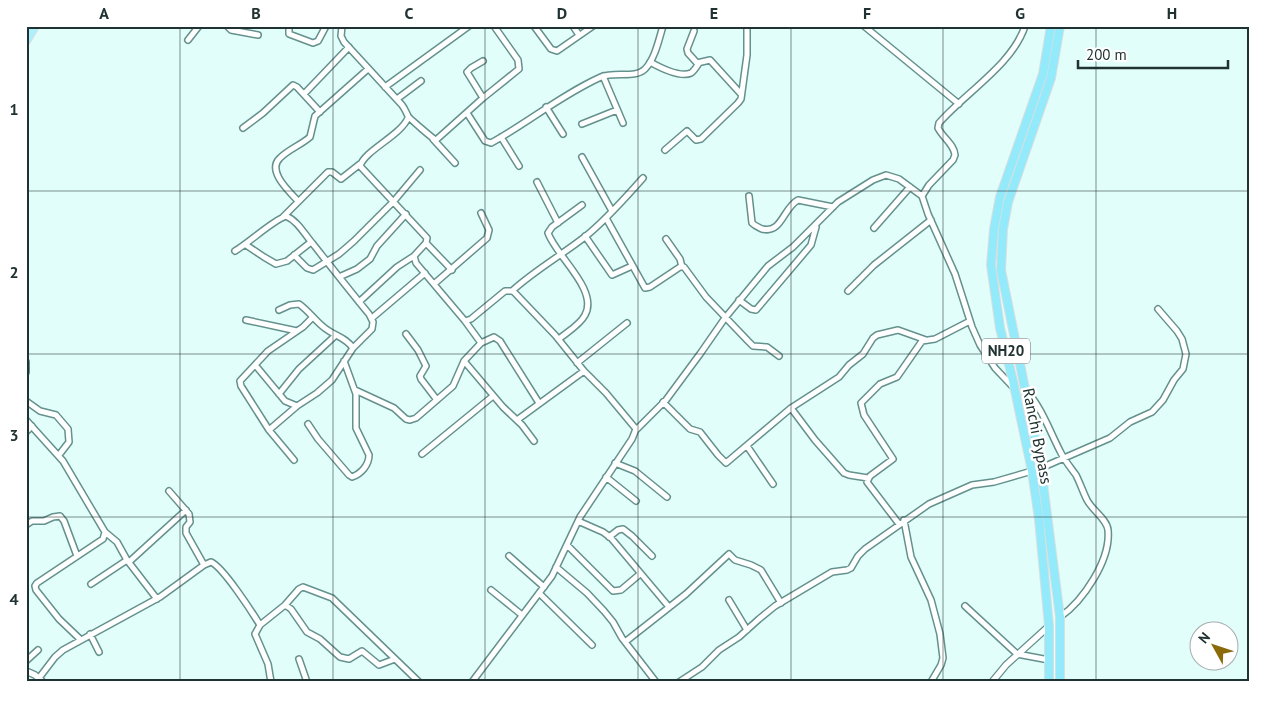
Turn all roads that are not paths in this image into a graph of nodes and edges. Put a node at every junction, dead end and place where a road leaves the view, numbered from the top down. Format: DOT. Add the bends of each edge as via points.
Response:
graph roads {
  1 [pos="35,26"];
  2 [pos="199,26"];
  3 [pos="226,26"];
  4 [pos="289,26"];
  5 [pos="326,26"];
  6 [pos="342,26"];
  7 [pos="469,26"];
  8 [pos="494,26"];
  9 [pos="534,26"];
  10 [pos="573,26"];
  11 [pos="593,26"];
  12 [pos="663,26"];
  13 [pos="747,26"];
  14 [pos="864,26"];
  15 [pos="1025,26"];
  16 [pos="1051,26"];
  17 [pos="1060,26"];
  18 [pos="694,31"];
  19 [pos="258,35"];
  20 [pos="579,36"];
  21 [pos="188,40"];
  22 [pos="26,41"];
  23 [pos="349,46"];
  24 [pos="483,61"];
  25 [pos="650,62"];
  26 [pos="699,63"];
  27 [pos="368,69"];
  28 [pos="603,76"];
  29 [pos="420,81"];
  30 [pos="385,87"];
  31 [pos="304,94"];
  32 [pos="741,94"];
  33 [pos="484,98"];
  34 [pos="397,99"];
  35 [pos="959,104"];
  36 [pos="546,107"];
  37 [pos="617,110"];
  38 [pos="320,112"];
  39 [pos="467,113"];
  40 [pos="408,118"];
  41 [pos="623,123"];
  42 [pos="582,124"];
  43 [pos="243,128"];
  44 [pos="563,134"];
  45 [pos="501,137"];
  46 [pos="432,139"];
  47 [pos="665,150"];
  48 [pos="582,157"];
  49 [pos="455,163"];
  50 [pos="360,164"];
  51 [pos="519,166"];
  52 [pos="420,170"];
  53 [pos="643,178"];
  54 [pos="537,182"];
  55 [pos="910,187"];
  56 [pos="749,196"];
  57 [pos="922,196"];
  58 [pos="394,201"];
  59 [pos="298,202"];
  60 [pos="582,205"];
  61 [pos="833,207"];
  62 [pos="612,211"];
  63 [pos="481,213"];
  64 [pos="406,214"];
  65 [pos="283,217"];
  66 [pos="606,218"];
  67 [pos="931,220"];
  68 [pos="558,223"];
  69 [pos="816,226"];
  70 [pos="874,228"];
  71 [pos="585,236"];
  72 [pos="666,239"];
  73 [pos="311,242"];
  74 [pos="426,244"];
  75 [pos="246,245"];
  76 [pos="235,251"];
  77 [pos="561,254"];
  78 [pos="294,255"];
  79 [pos="414,256"];
  80 [pos="326,261"];
  81 [pos="632,266"];
  82 [pos="682,266"];
  83 [pos="452,270"];
  84 [pos="425,273"];
  85 [pos="339,277"];
  86 [pos="434,284"];
  87 [pos="512,290"];
  88 [pos="848,292"];
  89 [pos="739,300"];
  90 [pos="359,302"];
  91 [pos="1158,309"];
  92 [pos="279,310"];
  93 [pos="312,318"];
  94 [pos="372,318"];
  95 [pos="725,318"];
  96 [pos="246,320"];
  97 [pos="465,321"];
  98 [pos="970,321"];
  99 [pos="627,323"];
  100 [pos="297,331"];
  101 [pos="406,334"];
  102 [pos="336,335"];
  103 [pos="559,339"];
  104 [pos="926,340"];
  105 [pos="482,343"];
  106 [pos="353,348"];
  107 [pos="779,356"];
  108 [pos="344,361"];
  109 [pos="464,361"];
  110 [pos="26,362"];
  111 [pos="577,363"];
  112 [pos="256,366"];
  113 [pos="584,371"];
  114 [pos="26,372"];
  115 [pos="1026,389"];
  116 [pos="356,390"];
  117 [pos="1015,390"];
  118 [pos="279,394"];
  119 [pos="493,396"];
  120 [pos="437,400"];
  121 [pos="26,401"];
  122 [pos="663,402"];
  123 [pos="539,404"];
  124 [pos="296,406"];
  125 [pos="791,408"];
  126 [pos="26,420"];
  127 [pos="517,420"];
  128 [pos="308,424"];
  129 [pos="32,426"];
  130 [pos="269,430"];
  131 [pos="636,430"];
  132 [pos="26,432"];
  133 [pos="534,441"];
  134 [pos="747,446"];
  135 [pos="422,454"];
  136 [pos="59,455"];
  137 [pos="1064,458"];
  138 [pos="294,460"];
  139 [pos="615,462"];
  140 [pos="1041,468"];
  141 [pos="1032,471"];
  142 [pos="606,476"];
  143 [pos="868,478"];
  144 [pos="773,484"];
  145 [pos="169,491"];
  146 [pos="667,497"];
  147 [pos="636,501"];
  148 [pos="186,510"];
  149 [pos="904,520"];
  150 [pos="578,521"];
  151 [pos="899,524"];
  152 [pos="26,525"];
  153 [pos="105,532"];
  154 [pos="609,537"];
  155 [pos="567,545"];
  156 [pos="77,556"];
  157 [pos="509,556"];
  158 [pos="652,556"];
  159 [pos="128,561"];
  160 [pos="204,565"];
  161 [pos="556,567"];
  162 [pos="640,574"];
  163 [pos="91,584"];
  164 [pos="544,587"];
  165 [pos="491,590"];
  166 [pos="539,593"];
  167 [pos="157,599"];
  168 [pos="729,600"];
  169 [pos="781,603"];
  170 [pos="285,605"];
  171 [pos="965,606"];
  172 [pos="669,607"];
  173 [pos="522,615"];
  174 [pos="1060,617"];
  175 [pos="260,625"];
  176 [pos="1049,626"];
  177 [pos="747,630"];
  178 [pos="90,634"];
  179 [pos="81,640"];
  180 [pos="625,642"];
  181 [pos="592,646"];
  182 [pos="38,650"];
  183 [pos="99,652"];
  184 [pos="1017,654"];
  185 [pos="299,659"];
  186 [pos="395,659"];
  187 [pos="1049,660"];
  188 [pos="26,661"];
  189 [pos="26,671"];
  190 [pos="38,680"];
  191 [pos="271,682"];
  192 [pos="307,682"];
  193 [pos="419,682"];
  194 [pos="472,682"];
  195 [pos="656,682"];
  196 [pos="679,682"];
  197 [pos="931,682"];
  198 [pos="992,682"];
  199 [pos="1049,682"];
  200 [pos="1060,682"];
  1 -- 22 [label="main road"];
  2 -- 21 [label="street"];
  3 -- 19 [label="street"];
  4 -- 5 [label="street" via="289,34 313,43 318,41"];
  6 -- 23 [label="street" via="342,39"];
  7 -- 30 [label="street"];
  8 -- 33 [label="street" via="520,66"];
  9 -- 20 [label="street" via="554,51"];
  10 -- 20 [label="street"];
  11 -- 20 [label="street"];
  12 -- 25 [label="street"];
  13 -- 32 [label="street"];
  14 -- 35 [label="street"];
  15 -- 35 [label="street" via="1012,52"];
  16 -- 117 [label="highway, Ranchi Bypass / NH20" via="1043,74 1000,197 994,229 991,265 1000,328"];
  17 -- 115 [label="highway, Ranchi Bypass / NH20" via="1051,78 1008,202 1003,230 1002,270"];
  18 -- 26 [label="street" via="687,51"];
  23 -- 27 [label="street"];
  23 -- 31 [label="street"];
  24 -- 33 [label="street" via="467,72"];
  25 -- 26 [label="street" via="686,74"];
  25 -- 28 [label="street" via="635,74"];
  26 -- 32 [label="street" via="710,60"];
  27 -- 30 [label="street"];
  27 -- 38 [label="street"];
  28 -- 36 [label="street"];
  28 -- 37 [label="street"];
  29 -- 34 [label="street"];
  30 -- 34 [label="street"];
  31 -- 38 [label="street"];
  31 -- 43 [label="street" via="292,85"];
  32 -- 47 [label="street" via="735,107 701,139 696,140 687,131"];
  33 -- 39 [label="street"];
  34 -- 40 [label="street" via="406,109"];
  35 -- 57 [label="street" via="938,128 955,150 953,160"];
  36 -- 44 [label="street"];
  36 -- 45 [label="street"];
  37 -- 41 [label="street"];
  37 -- 42 [label="street"];
  38 -- 59 [label="street" via="314,119 310,137 277,163 280,179"];
  39 -- 45 [label="street" via="487,142"];
  39 -- 46 [label="street" via="439,138"];
  40 -- 46 [label="street"];
  40 -- 50 [label="street"];
  45 -- 51 [label="street"];
  46 -- 49 [label="street"];
  48 -- 62 [label="street"];
  50 -- 58 [label="street" via="362,170"];
  50 -- 59 [label="street" via="341,179 328,172"];
  52 -- 58 [label="street"];
  53 -- 62 [label="street"];
  54 -- 68 [label="street"];
  55 -- 57 [label="street"];
  55 -- 61 [label="street" via="894,176 880,176"];
  55 -- 70 [label="street"];
  56 -- 61 [label="street" via="752,223 770,230 798,200"];
  57 -- 67 [label="street"];
  58 -- 64 [label="street"];
  58 -- 80 [label="street" via="348,246"];
  59 -- 65 [label="street"];
  60 -- 68 [label="street"];
  61 -- 69 [label="street"];
  62 -- 66 [label="street"];
  63 -- 83 [label="street" via="489,230 488,238"];
  64 -- 74 [label="street" via="425,235"];
  64 -- 85 [label="street" via="377,246 370,259"];
  65 -- 73 [label="street" via="292,220"];
  65 -- 75 [label="street"];
  66 -- 71 [label="street"];
  66 -- 81 [label="street"];
  67 -- 88 [label="street" via="874,265"];
  67 -- 98 [label="street" via="955,274"];
  68 -- 77 [label="street" via="548,233"];
  69 -- 89 [label="street" via="768,266"];
  69 -- 89 [label="street" via="811,245 756,310 751,310"];
  71 -- 77 [label="street"];
  71 -- 81 [label="street" via="612,274"];
  72 -- 82 [label="street"];
  73 -- 78 [label="street"];
  73 -- 80 [label="street"];
  74 -- 79 [label="street"];
  74 -- 83 [label="street"];
  75 -- 76 [label="street"];
  75 -- 78 [label="street" via="276,264"];
  77 -- 87 [label="street"];
  77 -- 103 [label="street" via="585,292 588,303 581,321"];
  78 -- 80 [label="street" via="312,270"];
  79 -- 84 [label="street"];
  79 -- 90 [label="street"];
  80 -- 85 [label="street"];
  81 -- 82 [label="street" via="643,286 648,288"];
  82 -- 95 [label="street"];
  83 -- 86 [label="street"];
  84 -- 86 [label="street"];
  84 -- 94 [label="street"];
  85 -- 90 [label="street"];
  86 -- 97 [label="street"];
  87 -- 97 [label="street" via="505,291"];
  87 -- 103 [label="street"];
  89 -- 95 [label="street"];
  90 -- 94 [label="street"];
  91 -- 137 [label="street" via="1182,338 1186,354 1183,369 1152,412 1130,422 1110,438"];
  92 -- 93 [label="street" via="299,304"];
  93 -- 100 [label="street"];
  93 -- 102 [label="street"];
  94 -- 106 [label="street" via="373,327"];
  95 -- 107 [label="street" via="753,346 767,347"];
  95 -- 122 [label="street"];
  96 -- 100 [label="street"];
  97 -- 105 [label="street"];
  98 -- 104 [label="street" via="935,339"];
  98 -- 117 [label="street" via="988,358"];
  99 -- 111 [label="street"];
  100 -- 112 [label="street" via="268,351"];
  101 -- 120 [label="street" via="426,366 421,379"];
  102 -- 106 [label="street"];
  102 -- 118 [label="street" via="299,369"];
  103 -- 111 [label="street"];
  104 -- 125 [label="street" via="898,330 877,335 863,354 839,376"];
  104 -- 143 [label="street" via="919,344 897,377 880,384 861,403 864,415 894,459"];
  105 -- 109 [label="street"];
  105 -- 123 [label="street" via="494,337 500,340"];
  106 -- 108 [label="street"];
  108 -- 116 [label="street"];
  108 -- 124 [label="street" via="328,384"];
  109 -- 119 [label="street"];
  109 -- 120 [label="street" via="453,386"];
  110 -- 114 [label="street"];
  111 -- 113 [label="street"];
  112 -- 118 [label="street"];
  112 -- 130 [label="street" via="240,383"];
  113 -- 123 [label="street"];
  113 -- 131 [label="street"];
  115 -- 137 [label="street"];
  115 -- 140 [label="highway, Ranchi Bypass / NH20"];
  116 -- 120 [label="street" via="389,405 410,420"];
  116 -- 128 [label="street" via="356,428 369,459 355,476 349,475"];
  117 -- 141 [label="highway, Ranchi Bypass / NH20"];
  118 -- 124 [label="street"];
  119 -- 127 [label="street"];
  119 -- 135 [label="street"];
  121 -- 136 [label="street" via="40,412 56,415 68,429 68,442"];
  122 -- 131 [label="street"];
  122 -- 134 [label="street" via="690,429 700,432 724,462 729,462"];
  123 -- 127 [label="street"];
  124 -- 130 [label="street"];
  125 -- 134 [label="street"];
  125 -- 143 [label="street" via="844,473"];
  126 -- 129 [label="street"];
  127 -- 133 [label="street"];
  129 -- 132 [label="street"];
  129 -- 136 [label="street"];
  130 -- 138 [label="street"];
  131 -- 139 [label="street"];
  134 -- 144 [label="street"];
  136 -- 153 [label="street"];
  137 -- 140 [label="street"];
  137 -- 174 [label="street" via="1108,531 1104,556 1094,578"];
  139 -- 142 [label="street"];
  139 -- 146 [label="street" via="636,471"];
  140 -- 174 [label="highway, Ranchi Bypass / NH20"];
  141 -- 149 [label="street" via="968,487 929,504"];
  141 -- 176 [label="highway, Ranchi Bypass / NH20"];
  142 -- 147 [label="street"];
  142 -- 150 [label="street"];
  143 -- 151 [label="street" via="867,482"];
  145 -- 148 [label="street"];
  148 -- 159 [label="street"];
  148 -- 160 [label="street" via="191,518 186,533"];
  149 -- 151 [label="street"];
  149 -- 197 [label="street" via="911,557 931,600 943,653 941,665"];
  150 -- 154 [label="street"];
  150 -- 155 [label="street"];
  151 -- 169 [label="street" via="861,553 851,568 832,572"];
  152 -- 156 [label="street" via="32,520 44,521 60,516"];
  153 -- 156 [label="street" via="103,538"];
  153 -- 159 [label="street" via="117,542"];
  154 -- 158 [label="street" via="623,529"];
  154 -- 162 [label="street"];
  155 -- 161 [label="street"];
  155 -- 162 [label="street" via="613,591 621,590"];
  156 -- 179 [label="street" via="37,583 35,588 58,619"];
  157 -- 164 [label="street"];
  159 -- 163 [label="street"];
  159 -- 167 [label="street"];
  160 -- 167 [label="street"];
  160 -- 175 [label="street" via="211,562 218,566"];
  161 -- 164 [label="street"];
  161 -- 180 [label="street" via="591,597"];
  162 -- 172 [label="street"];
  164 -- 166 [label="street"];
  165 -- 173 [label="street"];
  166 -- 173 [label="street"];
  166 -- 181 [label="street"];
  167 -- 178 [label="street"];
  168 -- 177 [label="street"];
  169 -- 172 [label="street" via="761,570 728,554"];
  169 -- 177 [label="street"];
  170 -- 175 [label="street"];
  170 -- 186 [label="street" via="307,632 340,657 349,659 362,651 379,665"];
  170 -- 186 [label="street" via="304,587 328,596"];
  171 -- 184 [label="street"];
  172 -- 180 [label="street"];
  173 -- 194 [label="street"];
  174 -- 200 [label="highway, Ranchi Bypass / NH20"];
  175 -- 191 [label="street" via="255,634 268,664"];
  176 -- 184 [label="street"];
  176 -- 187 [label="highway, Ranchi Bypass / NH20"];
  177 -- 196 [label="street"];
  178 -- 179 [label="street"];
  178 -- 183 [label="street"];
  179 -- 190 [label="street" via="55,656"];
  180 -- 195 [label="street"];
  182 -- 188 [label="street"];
  184 -- 187 [label="street"];
  184 -- 198 [label="street"];
  185 -- 192 [label="street"];
  186 -- 193 [label="street"];
  187 -- 199 [label="highway, Ranchi Bypass / NH20"];
  189 -- 190 [label="street"];
}
